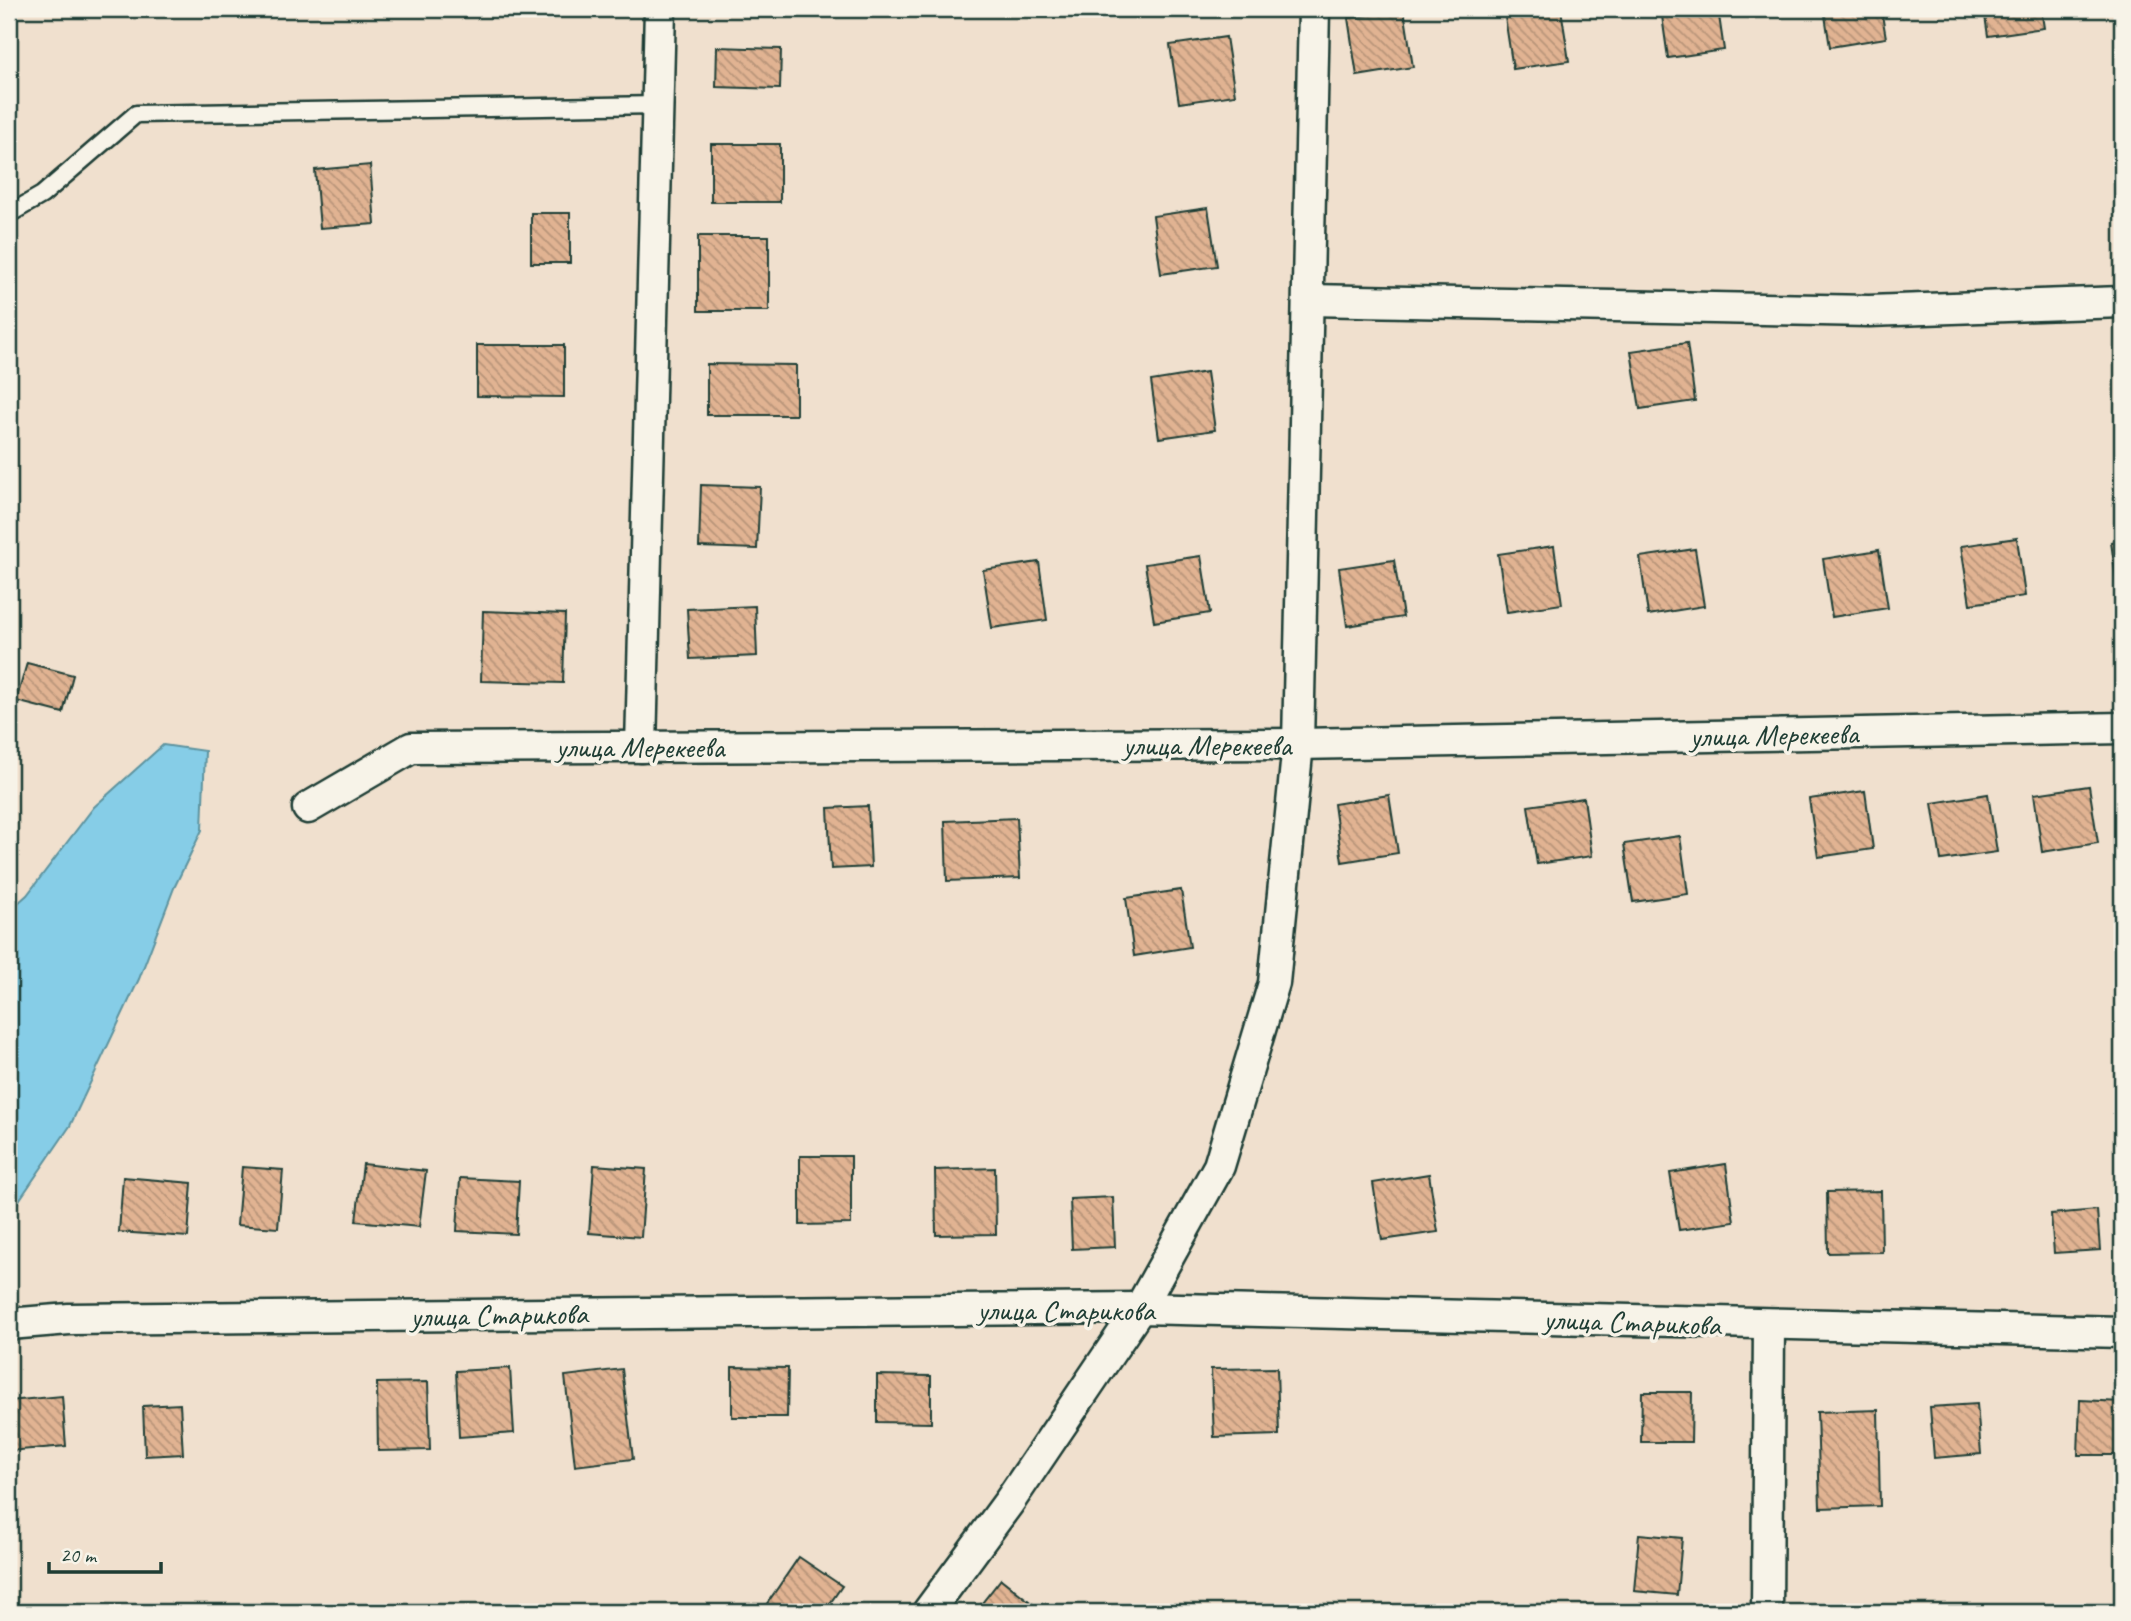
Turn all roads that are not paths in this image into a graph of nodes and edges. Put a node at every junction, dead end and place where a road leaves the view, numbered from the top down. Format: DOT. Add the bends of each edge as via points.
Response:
graph roads {
  1 [pos="660,9"];
  2 [pos="1314,9"];
  3 [pos="658,105"];
  4 [pos="9,215"];
  5 [pos="1309,300"];
  6 [pos="2122,302"];
  7 [pos="2122,728"];
  8 [pos="1298,744"];
  9 [pos="641,747"];
  10 [pos="308,808"];
  11 [pos="1140,1308"];
  12 [pos="9,1324"];
  13 [pos="1769,1326"];
  14 [pos="2122,1332"];
  15 [pos="928,1612"];
  16 [pos="1767,1612"];
  1 -- 3 [label="street"];
  2 -- 5 [label="street"];
  3 -- 4 [label="lane" via="136,114 41,195"];
  3 -- 9 [label="street"];
  5 -- 6 [label="street" via="1869,311"];
  5 -- 8 [label="street"];
  7 -- 8 [label="street, улица Мерекеева"];
  8 -- 9 [label="street, улица Мерекеева"];
  8 -- 11 [label="street" via="1274,983 1219,1166"];
  9 -- 10 [label="street, улица Мерекеева" via="411,748"];
  11 -- 12 [label="street, улица Старикова" via="69,1319"];
  11 -- 13 [label="street, улица Старикова"];
  11 -- 15 [label="street" via="1009,1502"];
  13 -- 14 [label="street, улица Старикова"];
  13 -- 16 [label="street"];
}
